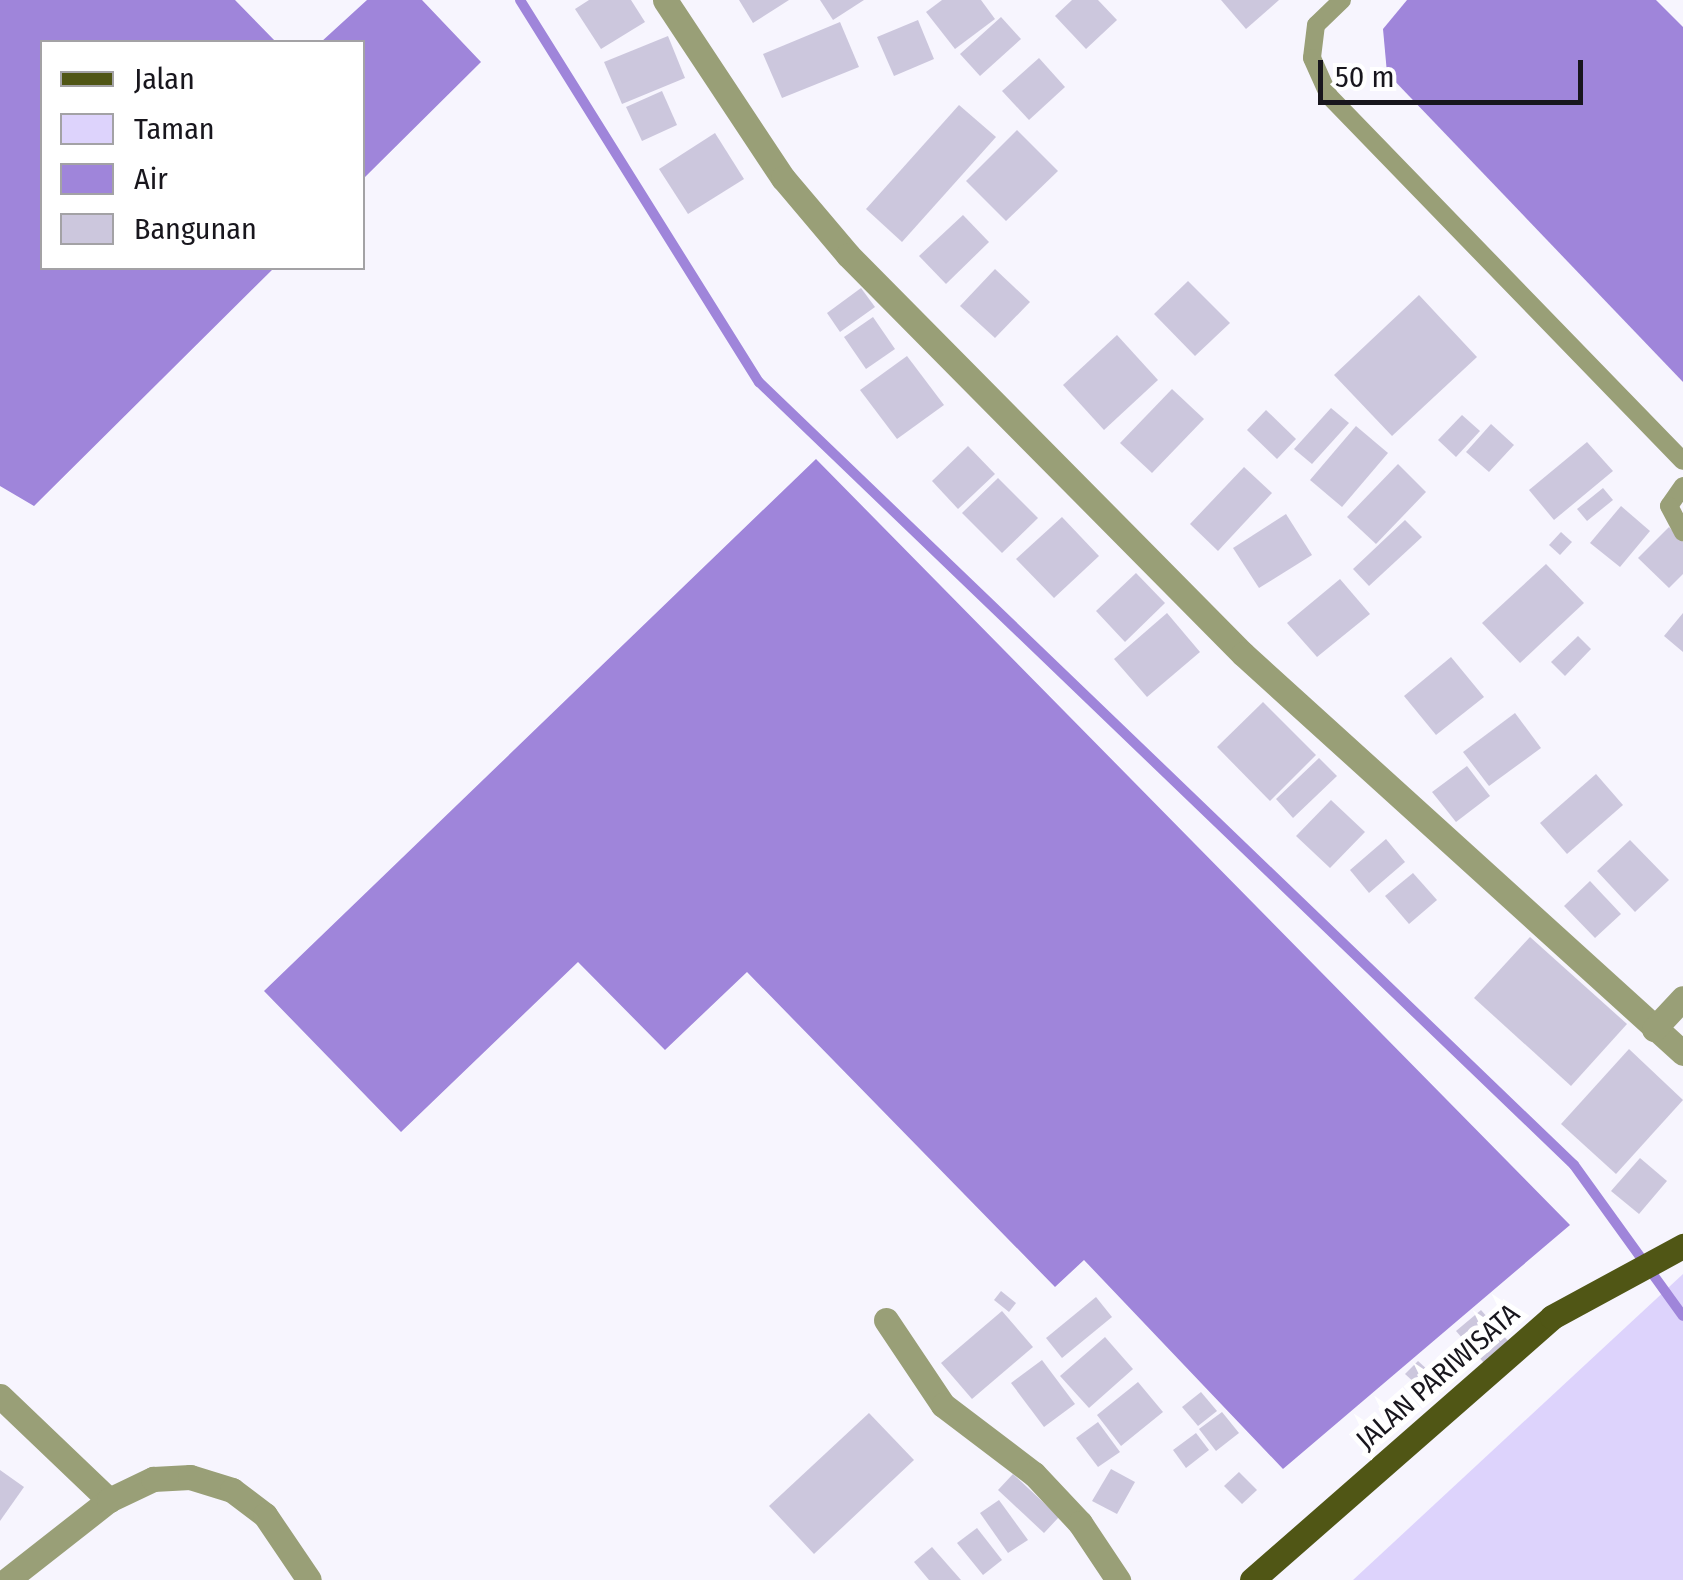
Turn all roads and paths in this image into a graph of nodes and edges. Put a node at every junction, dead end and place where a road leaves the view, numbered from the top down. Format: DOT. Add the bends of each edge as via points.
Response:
graph roads {
  1 [pos="665,0"];
  2 [pos="1342,0"];
  3 [pos="1683,461"];
  4 [pos="1683,486"];
  5 [pos="1683,532"];
  6 [pos="1683,998"];
  7 [pos="1654,1029"];
  8 [pos="1683,1052"];
  9 [pos="1683,1246"];
  10 [pos="886,1320"];
  11 [pos="0,1396"];
  12 [pos="109,1500"];
  13 [pos="7,1580"];
  14 [pos="309,1580"];
  15 [pos="1118,1580"];
  16 [pos="1252,1580"];
  1 -- 7 [label="street" via="783,178 848,255 1009,412 1127,544"];
  2 -- 3 [label="lane" via="1316,25 1312,58 1329,96"];
  4 -- 5 [label="lane" via="1669,506"];
  6 -- 7 [label="street"];
  7 -- 8 [label="street"];
  9 -- 16 [label="main road, JALAN PARIWISATA" via="1552,1317"];
  10 -- 15 [label="street" via="943,1405 1034,1474 1080,1523"];
  11 -- 12 [label="street"];
  12 -- 13 [label="street"];
  12 -- 14 [label="street" via="153,1479 190,1477 232,1490 265,1516"];
}
